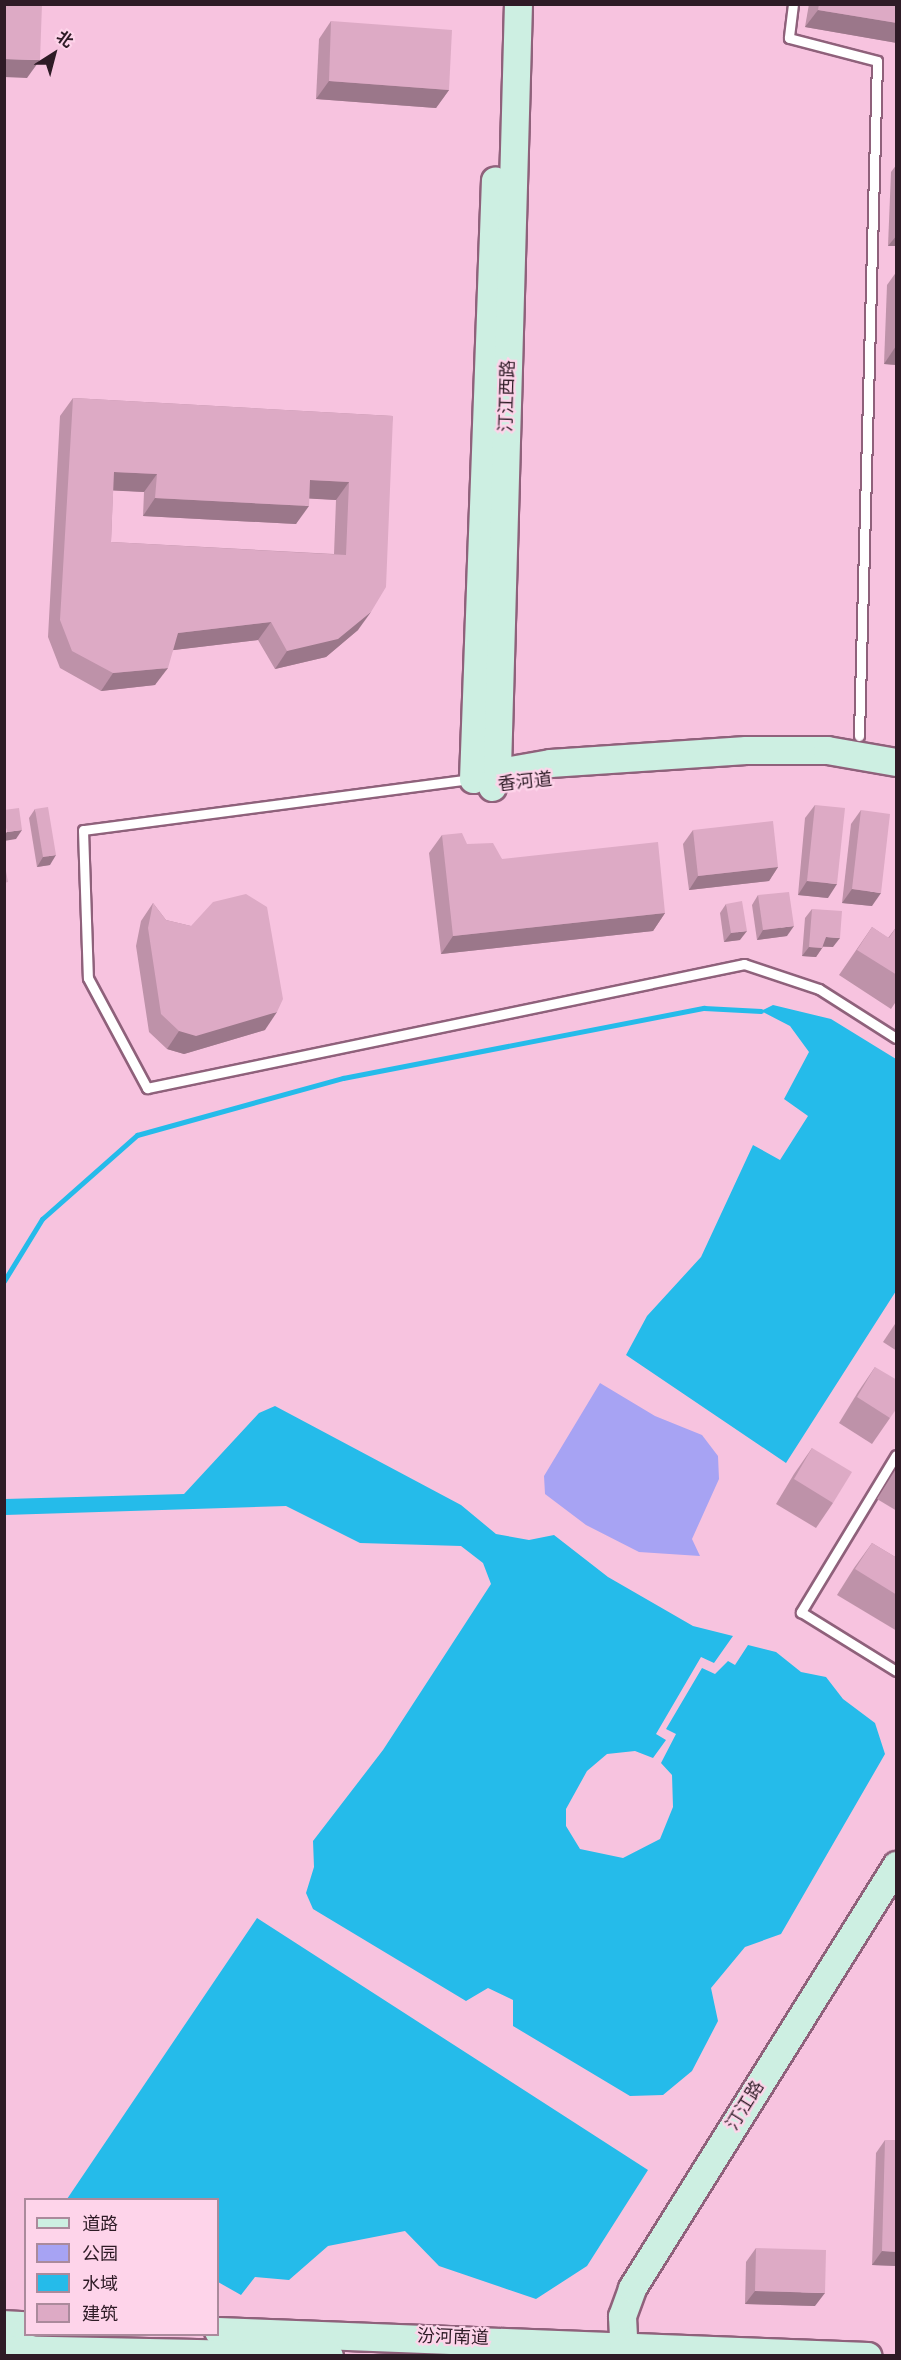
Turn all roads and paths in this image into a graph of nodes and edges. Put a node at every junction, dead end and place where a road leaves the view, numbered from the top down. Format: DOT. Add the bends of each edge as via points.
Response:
graph roads {
  1 [pos="501,4"];
  2 [pos="518,4"];
  3 [pos="793,4"];
  4 [pos="860,736"];
  5 [pos="897,762"];
  6 [pos="897,776"];
  7 [pos="487,778"];
  8 [pos="897,1038"];
  9 [pos="897,1455"];
  10 [pos="897,1671"];
  11 [pos="897,1865"];
  12 [pos="897,1890"];
  13 [pos="4,2324"];
  14 [pos="24,2325"];
  15 [pos="219,2331"];
  16 [pos="4,2349"];
  17 [pos="633,2349"];
  18 [pos="329,2355"];
  19 [pos="868,2355"];
  1 -- 7 [label="street, 汀江西路"];
  2 -- 7 [label="street, 汀江西路"];
  3 -- 4 [label="lane" via="789,38 877,60"];
  5 -- 7 [label="street, 香河道" via="827,750 746,750"];
  6 -- 7 [label="street, 香河道" via="787,764"];
  7 -- 8 [label="lane" via="83,830 88,978 147,1088 744,964 819,989"];
  9 -- 10 [label="lane" via="801,1612"];
  11 -- 17 [label="street, 汀江路" via="632,2288 622,2316"];
  12 -- 17 [label="street, 汀江路" via="644,2298"];
  13 -- 14 [label="street"];
  15 -- 17 [label="street, 汾河南道"];
  16 -- 18 [label="street"];
  17 -- 19 [label="street, 汾河南道"];
}
